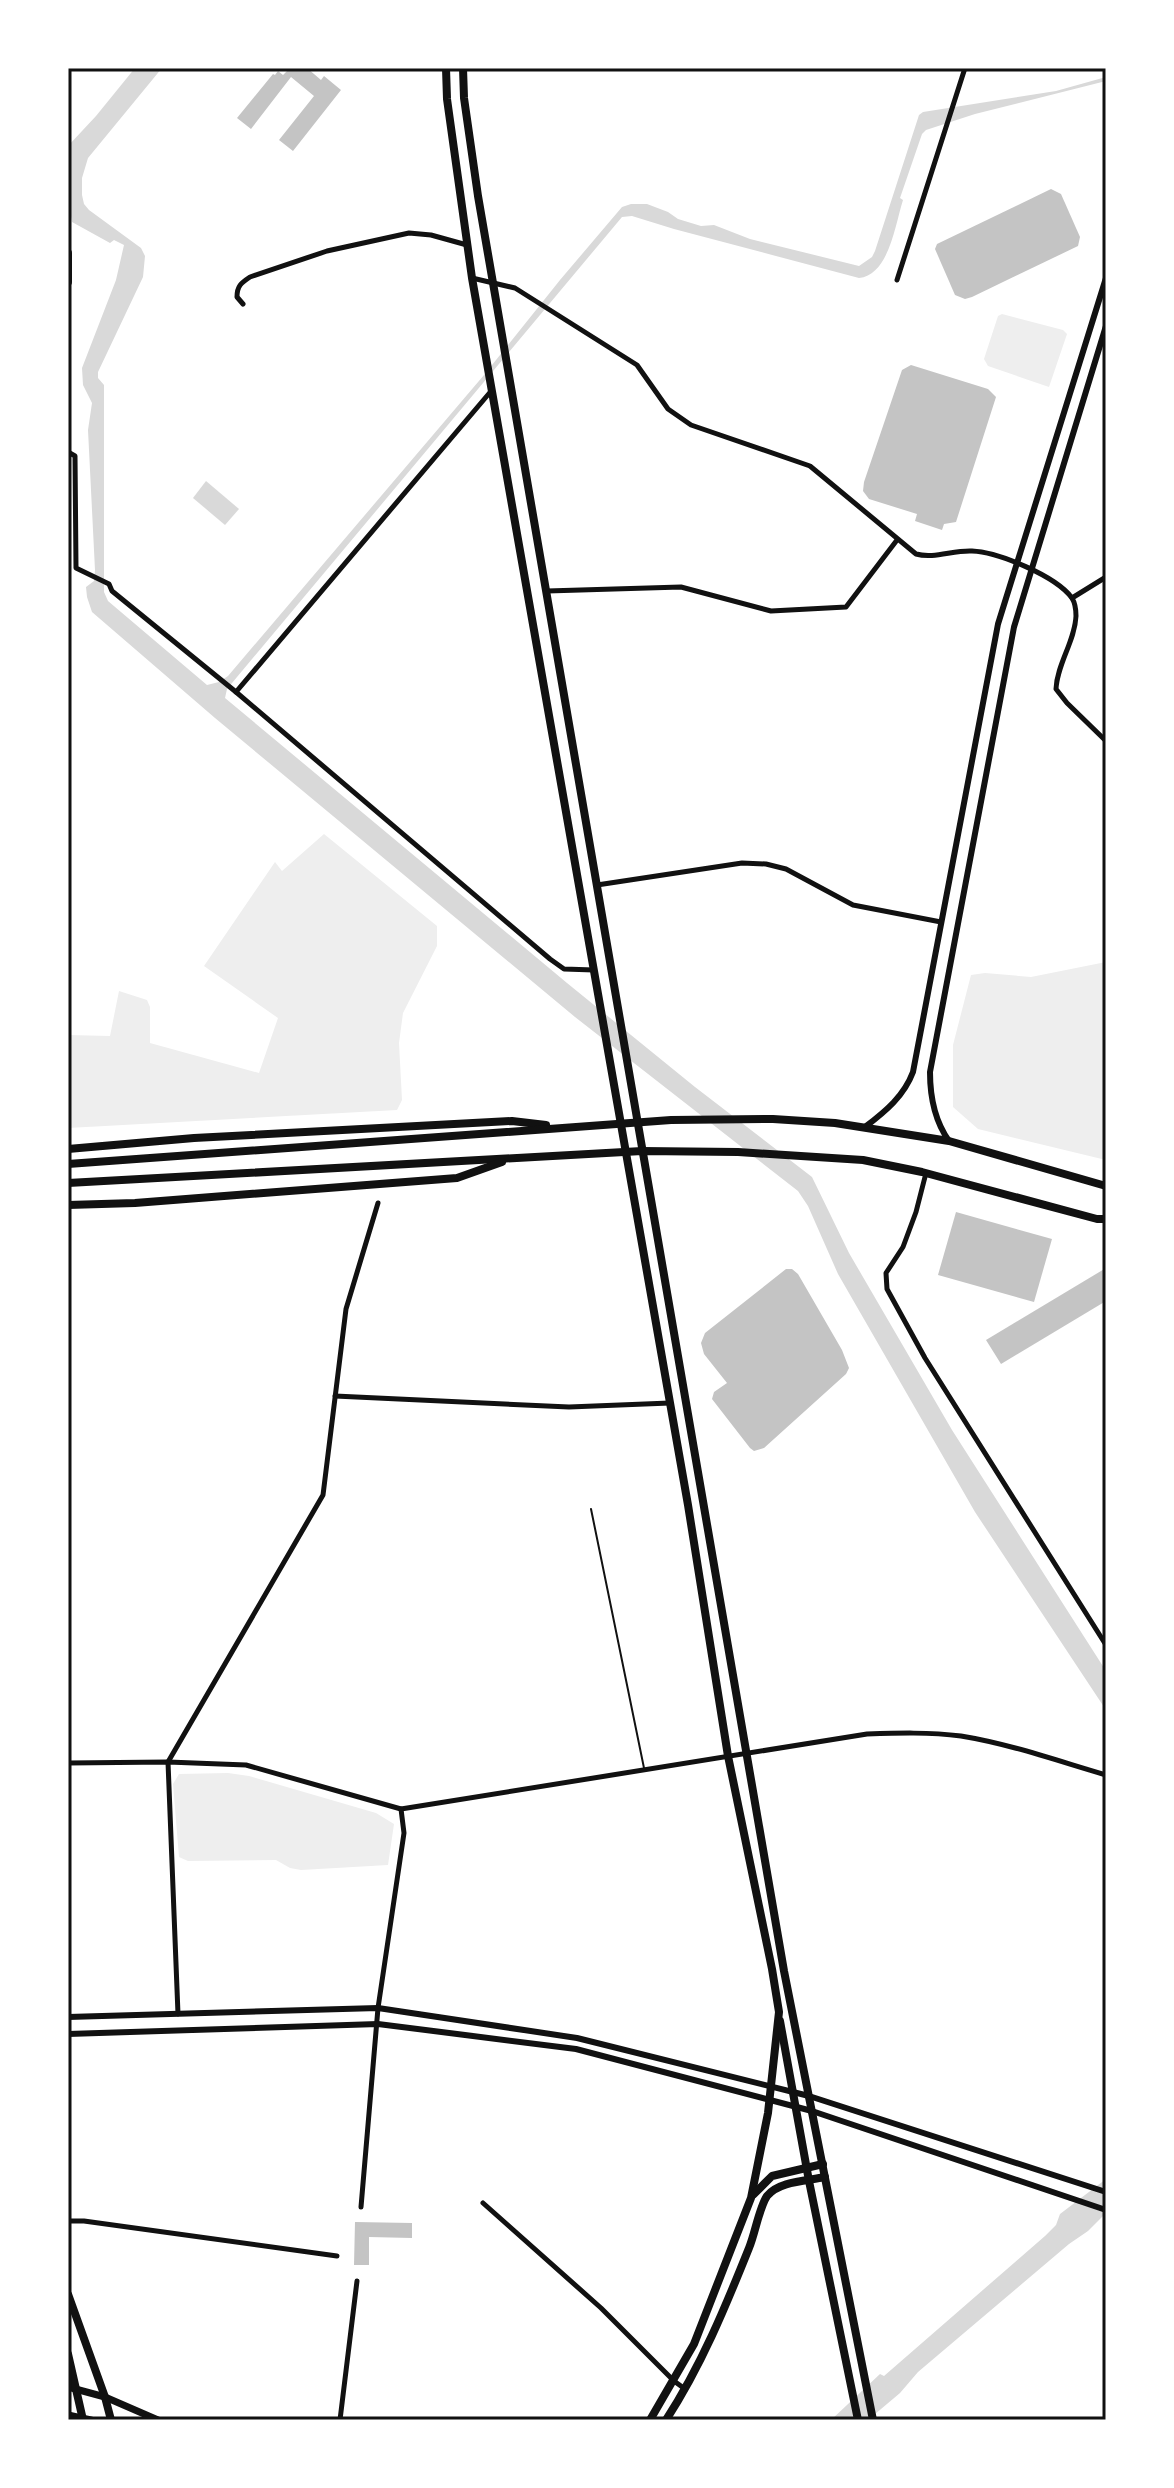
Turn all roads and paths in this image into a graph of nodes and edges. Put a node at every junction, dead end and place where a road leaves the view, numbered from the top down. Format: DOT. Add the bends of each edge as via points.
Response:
graph roads {
  1 [pos="446,68"];
  2 [pos="463,68"];
  3 [pos="965,68"];
  4 [pos="468,245"];
  5 [pos="68,253"];
  6 [pos="472,278"];
  7 [pos="1106,278"];
  8 [pos="897,280"];
  9 [pos="68,282"];
  10 [pos="493,283"];
  11 [pos="243,304"];
  12 [pos="1106,326"];
  13 [pos="492,390"];
  14 [pos="68,452"];
  15 [pos="897,540"];
  16 [pos="1018,562"];
  17 [pos="1031,570"];
  18 [pos="1106,577"];
  19 [pos="547,591"];
  20 [pos="1072,598"];
  21 [pos="236,691"];
  22 [pos="1106,741"];
  23 [pos="597,885"];
  24 [pos="941,922"];
  25 [pos="594,970"];
  26 [pos="638,1122"];
  27 [pos="621,1124"];
  28 [pos="865,1127"];
  29 [pos="567,1128"];
  30 [pos="949,1141"];
  31 [pos="68,1149"];
  32 [pos="642,1151"];
  33 [pos="625,1153"];
  34 [pos="514,1158"];
  35 [pos="68,1164"];
  36 [pos="926,1173"];
  37 [pos="68,1183"];
  38 [pos="1106,1186"];
  39 [pos="378,1203"];
  40 [pos="68,1205"];
  41 [pos="1106,1219"];
  42 [pos="335,1396"];
  43 [pos="670,1403"];
  44 [pos="591,1509"];
  45 [pos="1106,1645"];
  46 [pos="747,1753"];
  47 [pos="728,1756"];
  48 [pos="168,1762"];
  49 [pos="68,1763"];
  50 [pos="644,1769"];
  51 [pos="1106,1775"];
  52 [pos="401,1809"];
  53 [pos="378,2008"];
  54 [pos="779,2012"];
  55 [pos="178,2014"];
  56 [pos="68,2017"];
  57 [pos="378,2024"];
  58 [pos="68,2034"];
  59 [pos="771,2087"];
  60 [pos="794,2092"];
  61 [pos="809,2096"];
  62 [pos="769,2099"];
  63 [pos="796,2106"];
  64 [pos="812,2111"];
  65 [pos="823,2164"];
  66 [pos="808,2168"];
  67 [pos="825,2177"];
  68 [pos="809,2181"];
  69 [pos="1106,2192"];
  70 [pos="751,2198"];
  71 [pos="483,2203"];
  72 [pos="361,2207"];
  73 [pos="1106,2210"];
  74 [pos="68,2221"];
  75 [pos="337,2256"];
  76 [pos="357,2281"];
  77 [pos="68,2294"];
  78 [pos="68,2354"];
  79 [pos="674,2381"];
  80 [pos="72,2387"];
  81 [pos="686,2389"];
  82 [pos="105,2397"];
  83 [pos="68,2415"];
  84 [pos="86,2419"];
  85 [pos="111,2420"];
  86 [pos="158,2420"];
  87 [pos="340,2420"];
  88 [pos="650,2420"];
  89 [pos="666,2420"];
  90 [pos="858,2420"];
  91 [pos="873,2420"];
  1 -- 4 [label="main road"];
  2 -- 10 [label="main road"];
  3 -- 8 [label="street"];
  4 -- 6 [label="main road"];
  4 -- 11 [label="street" via="409,233 327,251 250,277 237,290"];
  5 -- 9 [label="main road"];
  6 -- 10 [label="street"];
  6 -- 13 [label="main road"];
  7 -- 16 [label="street"];
  10 -- 15 [label="street" via="515,288 637,365 680,419 810,466"];
  10 -- 19 [label="main road"];
  12 -- 17 [label="street"];
  13 -- 21 [label="street"];
  13 -- 25 [label="main road"];
  14 -- 21 [label="street" via="75,456 76,568 109,584"];
  15 -- 16 [label="street" via="922,555 974,551"];
  15 -- 19 [label="street" via="846,607 771,611 681,587"];
  16 -- 17 [label="street"];
  16 -- 24 [label="street" via="998,624"];
  17 -- 20 [label="street"];
  17 -- 30 [label="street" via="1014,627 930,1072 932,1103"];
  18 -- 20 [label="street"];
  19 -- 23 [label="main road"];
  20 -- 22 [label="street" via="1075,625 1056,689"];
  21 -- 25 [label="street" via="550,959 564,969"];
  23 -- 24 [label="street" via="766,864 786,869 853,905"];
  23 -- 26 [label="main road"];
  24 -- 28 [label="street" via="909,1082"];
  25 -- 27 [label="main road"];
  26 -- 27 [label="main road"];
  26 -- 28 [label="main road" via="747,1119"];
  26 -- 32 [label="main road"];
  27 -- 29 [label="main road"];
  27 -- 33 [label="main road"];
  28 -- 30 [label="main road"];
  29 -- 31 [label="main road" via="512,1121"];
  29 -- 35 [label="main road"];
  30 -- 38 [label="main road"];
  32 -- 33 [label="main road"];
  32 -- 36 [label="main road" via="808,1155"];
  32 -- 46 [label="main road"];
  33 -- 34 [label="main road"];
  33 -- 43 [label="main road"];
  34 -- 37 [label="main road"];
  34 -- 40 [label="main road" via="457,1178"];
  36 -- 41 [label="main road"];
  36 -- 45 [label="street" via="903,1247 886,1273 887,1289"];
  39 -- 42 [label="street" via="346,1309"];
  42 -- 43 [label="street" via="569,1407"];
  42 -- 48 [label="street" via="323,1495"];
  43 -- 47 [label="main road"];
  44 -- 50 [label="lane"];
  46 -- 47 [label="street"];
  46 -- 51 [label="street" via="867,1734 916,1732 1022,1749"];
  46 -- 61 [label="main road"];
  47 -- 50 [label="street"];
  47 -- 54 [label="main road"];
  48 -- 49 [label="street"];
  48 -- 52 [label="street" via="246,1765"];
  48 -- 55 [label="street"];
  50 -- 52 [label="street"];
  52 -- 53 [label="street" via="404,1833"];
  53 -- 55 [label="street"];
  53 -- 57 [label="street"];
  53 -- 59 [label="street" via="577,2038"];
  54 -- 59 [label="main road"];
  54 -- 60 [label="main road"];
  55 -- 56 [label="street"];
  57 -- 58 [label="street"];
  57 -- 62 [label="street" via="576,2049"];
  57 -- 72 [label="street"];
  59 -- 60 [label="street"];
  59 -- 62 [label="main road"];
  60 -- 61 [label="street"];
  60 -- 63 [label="main road"];
  61 -- 64 [label="main road"];
  61 -- 69 [label="street"];
  62 -- 63 [label="street"];
  62 -- 70 [label="main road"];
  63 -- 64 [label="street"];
  63 -- 66 [label="main road"];
  64 -- 65 [label="main road"];
  64 -- 73 [label="street"];
  65 -- 66 [label="main road"];
  65 -- 67 [label="main road"];
  66 -- 68 [label="main road"];
  66 -- 70 [label="main road" via="772,2176"];
  67 -- 68 [label="main road"];
  67 -- 91 [label="main road"];
  68 -- 81 [label="main road" via="776,2189 766,2197 751,2245"];
  68 -- 90 [label="main road"];
  70 -- 79 [label="main road" via="694,2344"];
  71 -- 79 [label="street"];
  74 -- 75 [label="street"];
  76 -- 87 [label="street"];
  77 -- 82 [label="main road"];
  78 -- 80 [label="main road"];
  79 -- 81 [label="street"];
  79 -- 88 [label="main road"];
  80 -- 82 [label="main road"];
  80 -- 84 [label="main road"];
  81 -- 89 [label="main road"];
  82 -- 85 [label="main road"];
  82 -- 86 [label="main road"];
  83 -- 84 [label="main road"];
}
